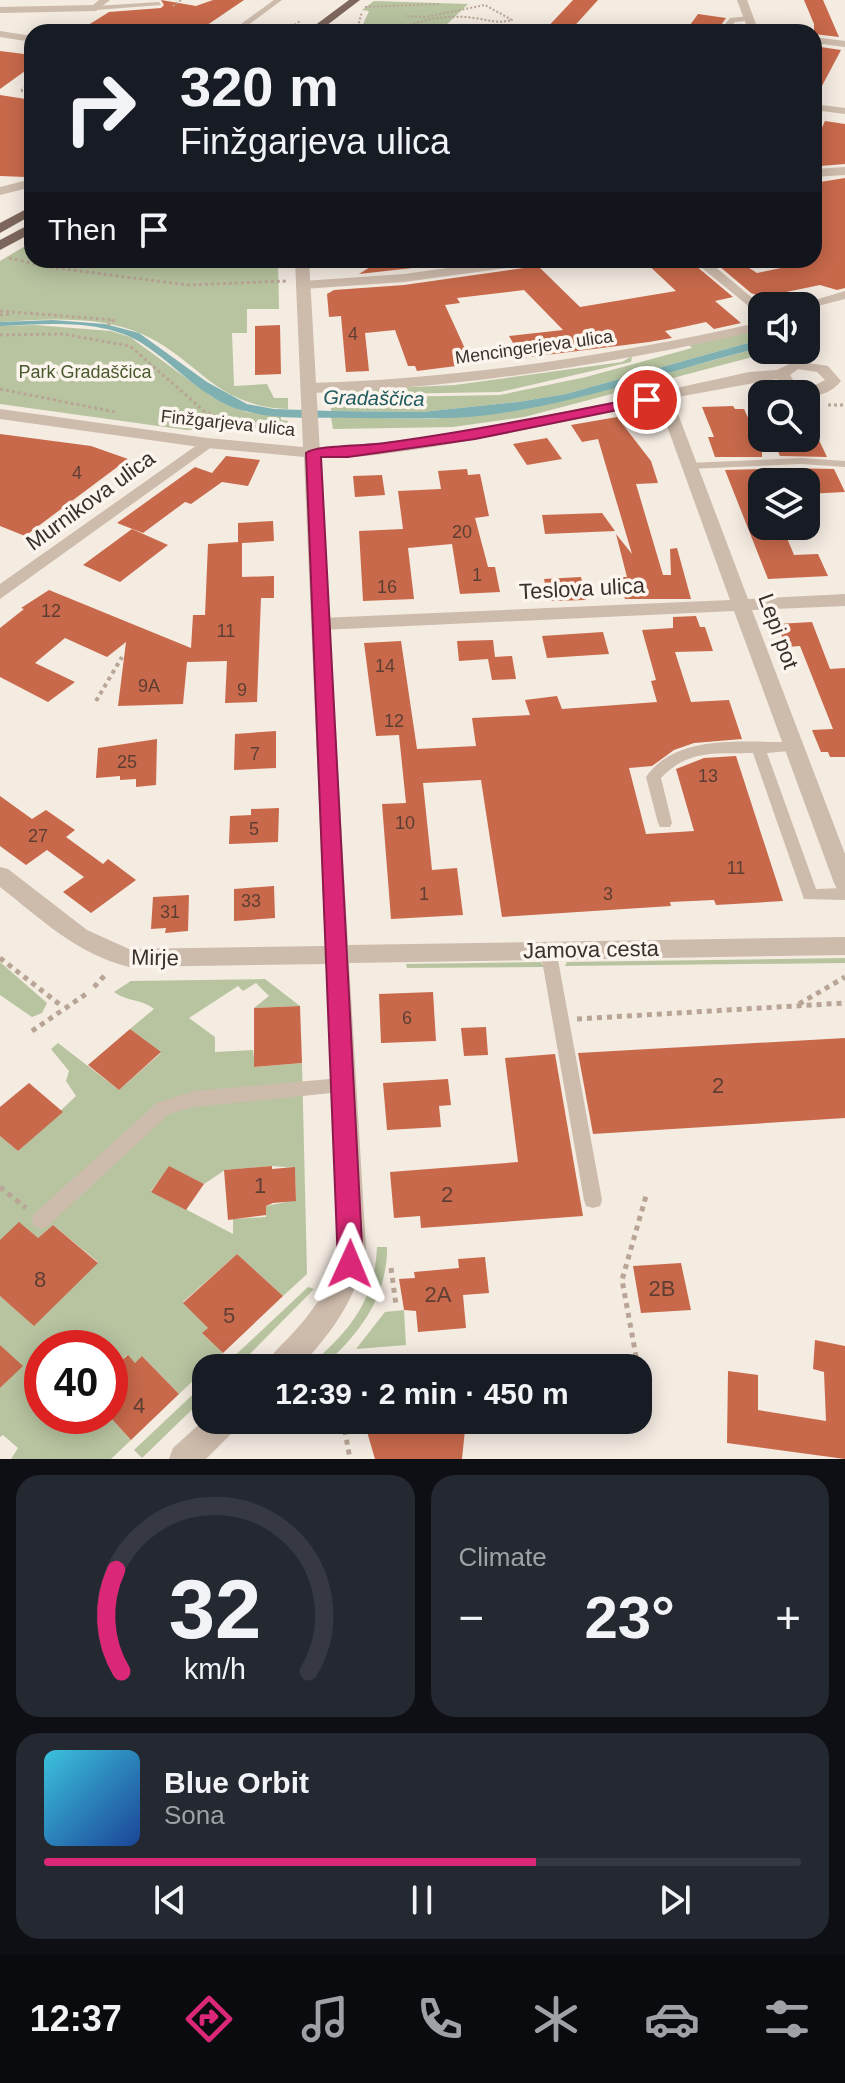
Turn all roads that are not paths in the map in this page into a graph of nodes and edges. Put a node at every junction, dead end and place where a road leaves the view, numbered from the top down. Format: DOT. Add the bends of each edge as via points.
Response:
graph roads {
  1 [pos="279,0"];
  2 [pos="742,0"];
  3 [pos="101,4"];
  4 [pos="159,4"];
  5 [pos="357,6"];
  6 [pos="0,10"];
  7 [pos="749,18"];
  8 [pos="245,24"];
  9 [pos="325,24"];
  10 [pos="730,24"];
  11 [pos="751,24"];
  12 [pos="0,34"];
  13 [pos="24,38"];
  14 [pos="822,41"];
  15 [pos="845,44"];
  16 [pos="822,108"];
  17 [pos="845,111"];
  18 [pos="845,171"];
  19 [pos="822,172"];
  20 [pos="24,185"];
  21 [pos="0,191"];
  22 [pos="24,215"];
  23 [pos="0,229"];
  24 [pos="24,233"];
  25 [pos="2,251"];
  26 [pos="302,268"];
  27 [pos="475,268"];
  28 [pos="709,268"];
  29 [pos="303,283"];
  30 [pos="845,295"];
  31 [pos="748,301"];
  32 [pos="820,301"];
  33 [pos="748,329"];
  34 [pos="807,365"];
  35 [pos="781,374"];
  36 [pos="839,382"];
  37 [pos="309,393"];
  38 [pos="664,397"];
  39 [pos="0,414"];
  40 [pos="207,443"];
  41 [pos="314,453"];
  42 [pos="845,464"];
  43 [pos="688,466"];
  44 [pos="0,593"];
  45 [pos="845,600"];
  46 [pos="744,604"];
  47 [pos="321,624"];
  48 [pos="795,747"];
  49 [pos="758,748"];
  50 [pos="665,823"];
  51 [pos="0,875"];
  52 [pos="845,883"];
  53 [pos="845,894"];
  54 [pos="845,946"];
  55 [pos="548,949"];
  56 [pos="336,953"];
  57 [pos="341,1085"];
  58 [pos="593,1200"];
  59 [pos="41,1220"];
  60 [pos="292,1354"];
  61 [pos="210,1434"];
  62 [pos="184,1459"];
  1 -- 8 [label="lane"];
  2 -- 7 [label="street"];
  3 -- 4 [label="lane"];
  3 -- 6 [label="street"];
  5 -- 9 [label="main road"];
  7 -- 10 [label="lane"];
  7 -- 11 [label="street"];
  12 -- 13 [label="street"];
  14 -- 15 [label="street"];
  16 -- 17 [label="street"];
  18 -- 19 [label="street"];
  20 -- 21 [label="street"];
  22 -- 23 [label="main road"];
  24 -- 25 [label="main road"];
  26 -- 29 [label="street"];
  27 -- 29 [label="street"];
  28 -- 31 [label="street"];
  29 -- 37 [label="street"];
  30 -- 32 [label="street"];
  33 -- 37 [label="street, Mencingerjeva ulica" via="577,363"];
  34 -- 35 [label="street, Finžgarjeva ulica"];
  34 -- 36 [label="street"];
  35 -- 36 [label="street" via="784,382 804,391"];
  35 -- 38 [label="street, Finžgarjeva ulica"];
  37 -- 41 [label="street"];
  38 -- 41 [label="street, Finžgarjeva ulica" via="475,435"];
  38 -- 43 [label="street, Lepi pot"];
  39 -- 40 [label="street, Finžgarjeva ulica"];
  40 -- 41 [label="street, Finžgarjeva ulica"];
  40 -- 44 [label="street, Murnikova ulica"];
  41 -- 47 [label="street"];
  42 -- 43 [label="lane"];
  43 -- 46 [label="street, Lepi pot"];
  45 -- 46 [label="street, Teslova ulica"];
  46 -- 47 [label="street, Teslova ulica"];
  46 -- 48 [label="street, Lepi pot"];
  47 -- 56 [label="street"];
  48 -- 49 [label="lane"];
  48 -- 52 [label="street, Lepi pot"];
  49 -- 50 [label="lane" via="673,756 653,777"];
  49 -- 53 [label="lane" via="810,895"];
  51 -- 56 [label="street, Mirje" via="93,944 120,957"];
  54 -- 55 [label="street, Jamova cesta"];
  55 -- 56 [label="street, Jamova cesta"];
  55 -- 58 [label="lane"];
  56 -- 57 [label="street"];
  57 -- 59 [label="lane" via="194,1099 163,1108"];
  57 -- 60 [label="street" via="350,1264 329,1314"];
  61 -- 62 [label="street"];
}
